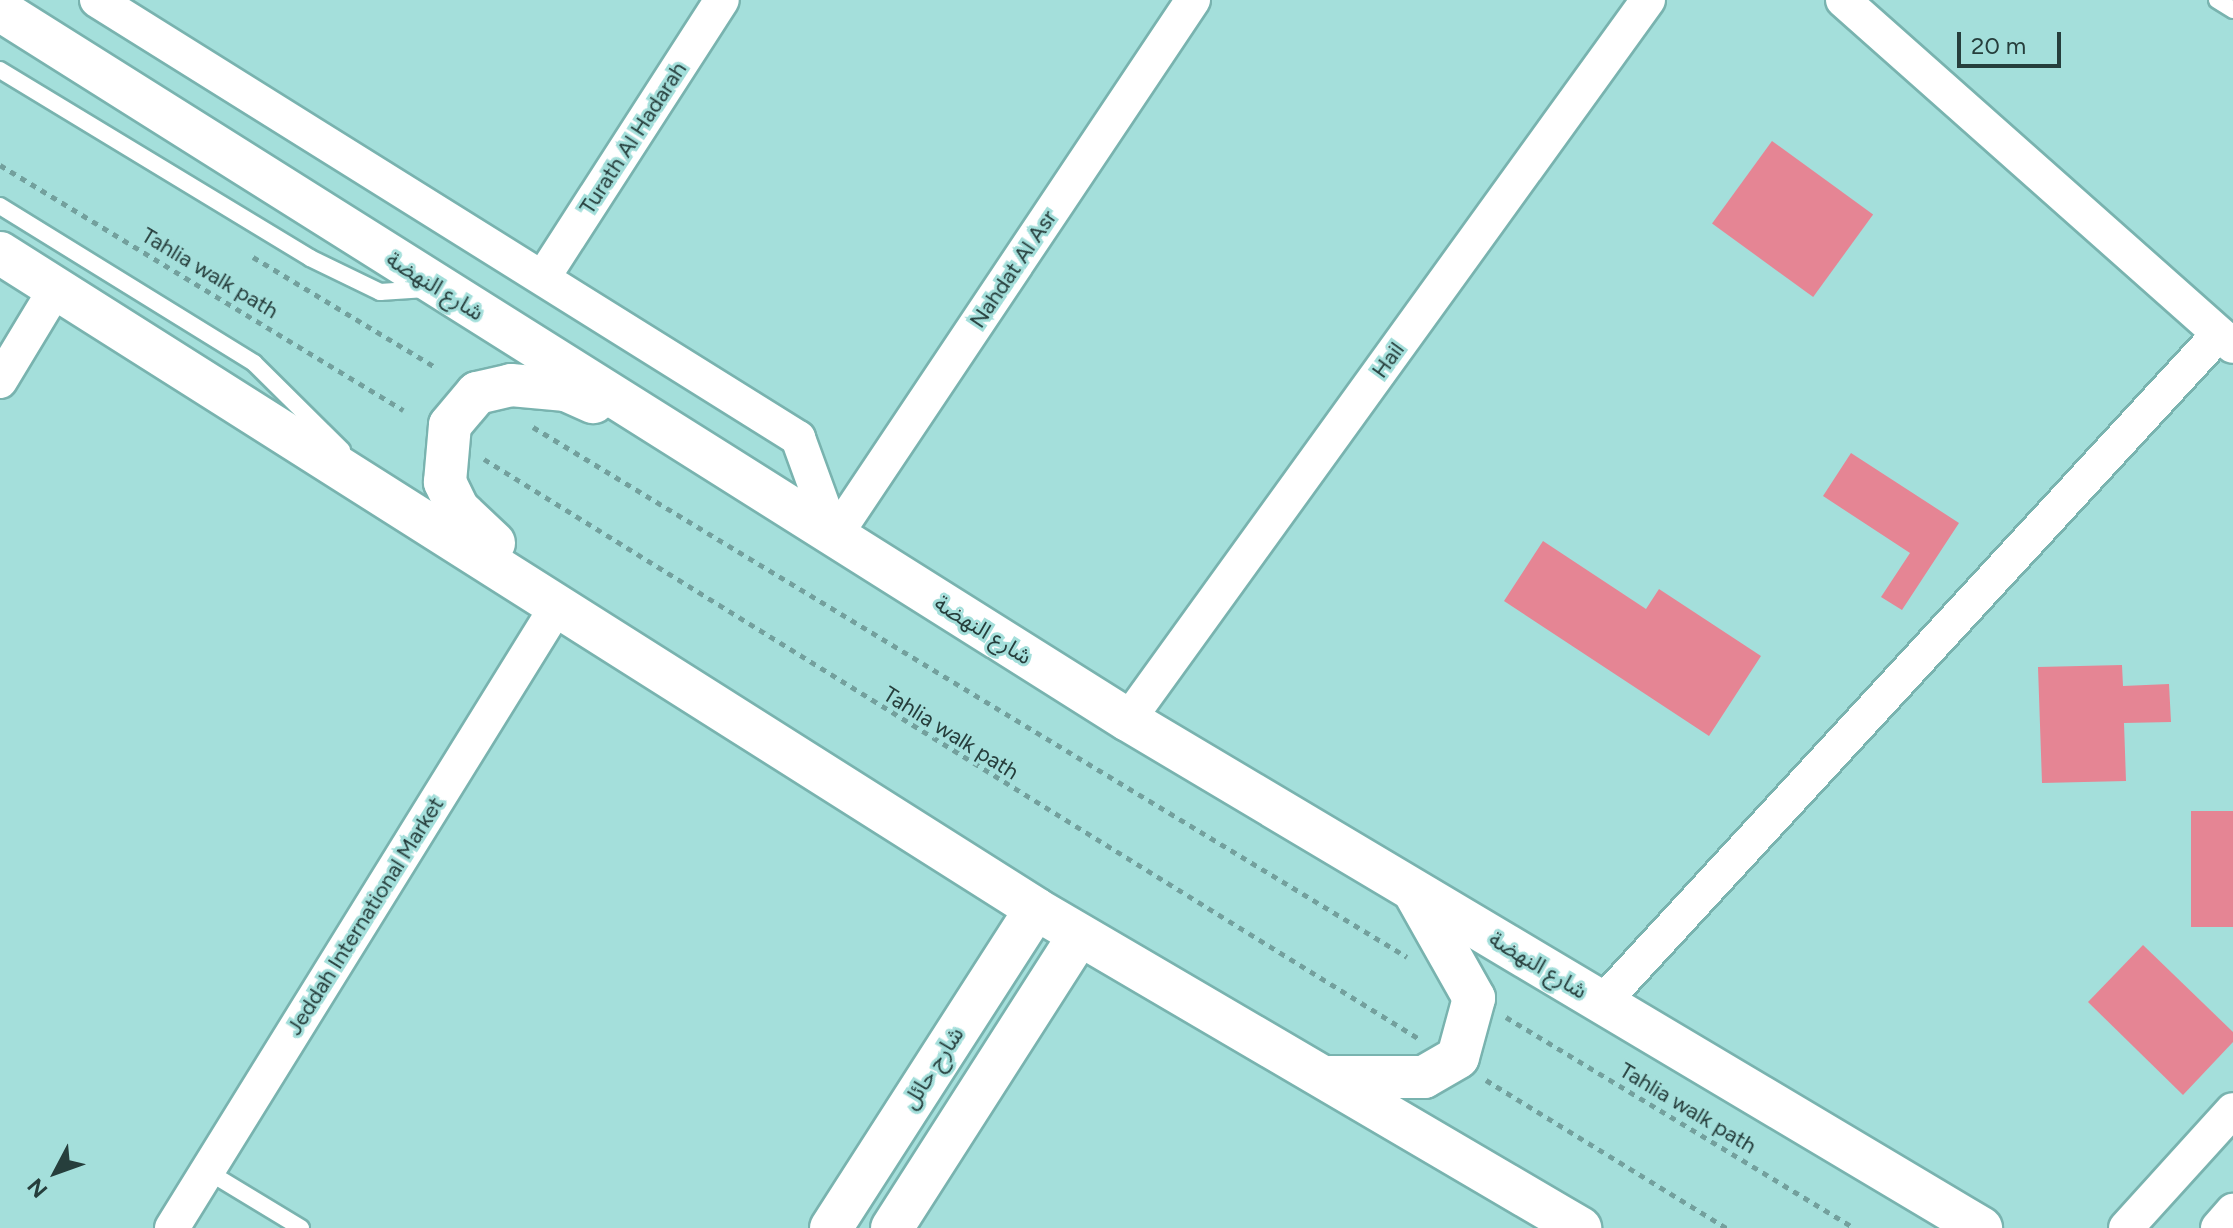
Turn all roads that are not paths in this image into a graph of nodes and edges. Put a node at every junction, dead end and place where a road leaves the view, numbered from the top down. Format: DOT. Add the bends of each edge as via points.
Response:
graph roads {
  1 [pos="97,0"];
  2 [pos="722,0"];
  3 [pos="1193,0"];
  4 [pos="1648,0"];
  5 [pos="1843,0"];
  6 [pos="2217,0"];
  7 [pos="0,10"];
  8 [pos="2233,10"];
  9 [pos="0,70"];
  10 [pos="0,206"];
  11 [pos="0,253"];
  12 [pos="544,276"];
  13 [pos="56,288"];
  14 [pos="439,289"];
  15 [pos="2226,340"];
  16 [pos="0,381"];
  17 [pos="664,432"];
  18 [pos="390,497"];
  19 [pos="834,537"];
  20 [pos="559,603"];
  21 [pos="1128,720"];
  22 [pos="1413,890"];
  23 [pos="1036,909"];
  24 [pos="1079,936"];
  25 [pos="1602,1003"];
  26 [pos="1321,1077"];
  27 [pos="2233,1110"];
  28 [pos="207,1171"];
  29 [pos="2233,1211"];
  30 [pos="172,1228"];
  31 [pos="301,1228"];
  32 [pos="831,1228"];
  33 [pos="892,1228"];
  34 [pos="1580,1228"];
  35 [pos="1981,1228"];
  36 [pos="2126,1228"];
  37 [pos="2218,1228"];
  1 -- 12 [label="street"];
  2 -- 12 [label="street, Turath Al Hadarah"];
  3 -- 19 [label="street, Nahdat Al Asr"];
  4 -- 21 [label="street, Hail"];
  5 -- 15 [label="street"];
  6 -- 8 [label="lane"];
  7 -- 14 [label="street, شارع النهضة"];
  9 -- 14 [label="lane" via="310,258 380,292"];
  10 -- 18 [label="lane" via="254,363"];
  11 -- 13 [label="street"];
  12 -- 19 [label="street" via="798,438"];
  13 -- 16 [label="street"];
  13 -- 18 [label="street"];
  14 -- 17 [label="street, شارع النهضة"];
  15 -- 25 [label="street"];
  17 -- 19 [label="street, شارع النهضة"];
  17 -- 20 [label="street" via="566,390 511,385 477,393 450,425 445,482 458,509"];
  18 -- 20 [label="street"];
  19 -- 21 [label="street, شارع النهضة"];
  20 -- 23 [label="street"];
  20 -- 28 [label="street, Jeddah International Market"];
  21 -- 22 [label="street, شارع النهضة"];
  22 -- 25 [label="street, شارع النهضة"];
  22 -- 26 [label="street" via="1474,998 1458,1057 1424,1077"];
  23 -- 24 [label="street"];
  23 -- 32 [label="street, شارح حائل"];
  24 -- 26 [label="street"];
  24 -- 33 [label="street"];
  25 -- 35 [label="street, شارع النهضة"];
  26 -- 34 [label="street"];
  27 -- 36 [label="street"];
  28 -- 30 [label="street, Jeddah International Market"];
  28 -- 31 [label="lane"];
  29 -- 37 [label="street"];
}
